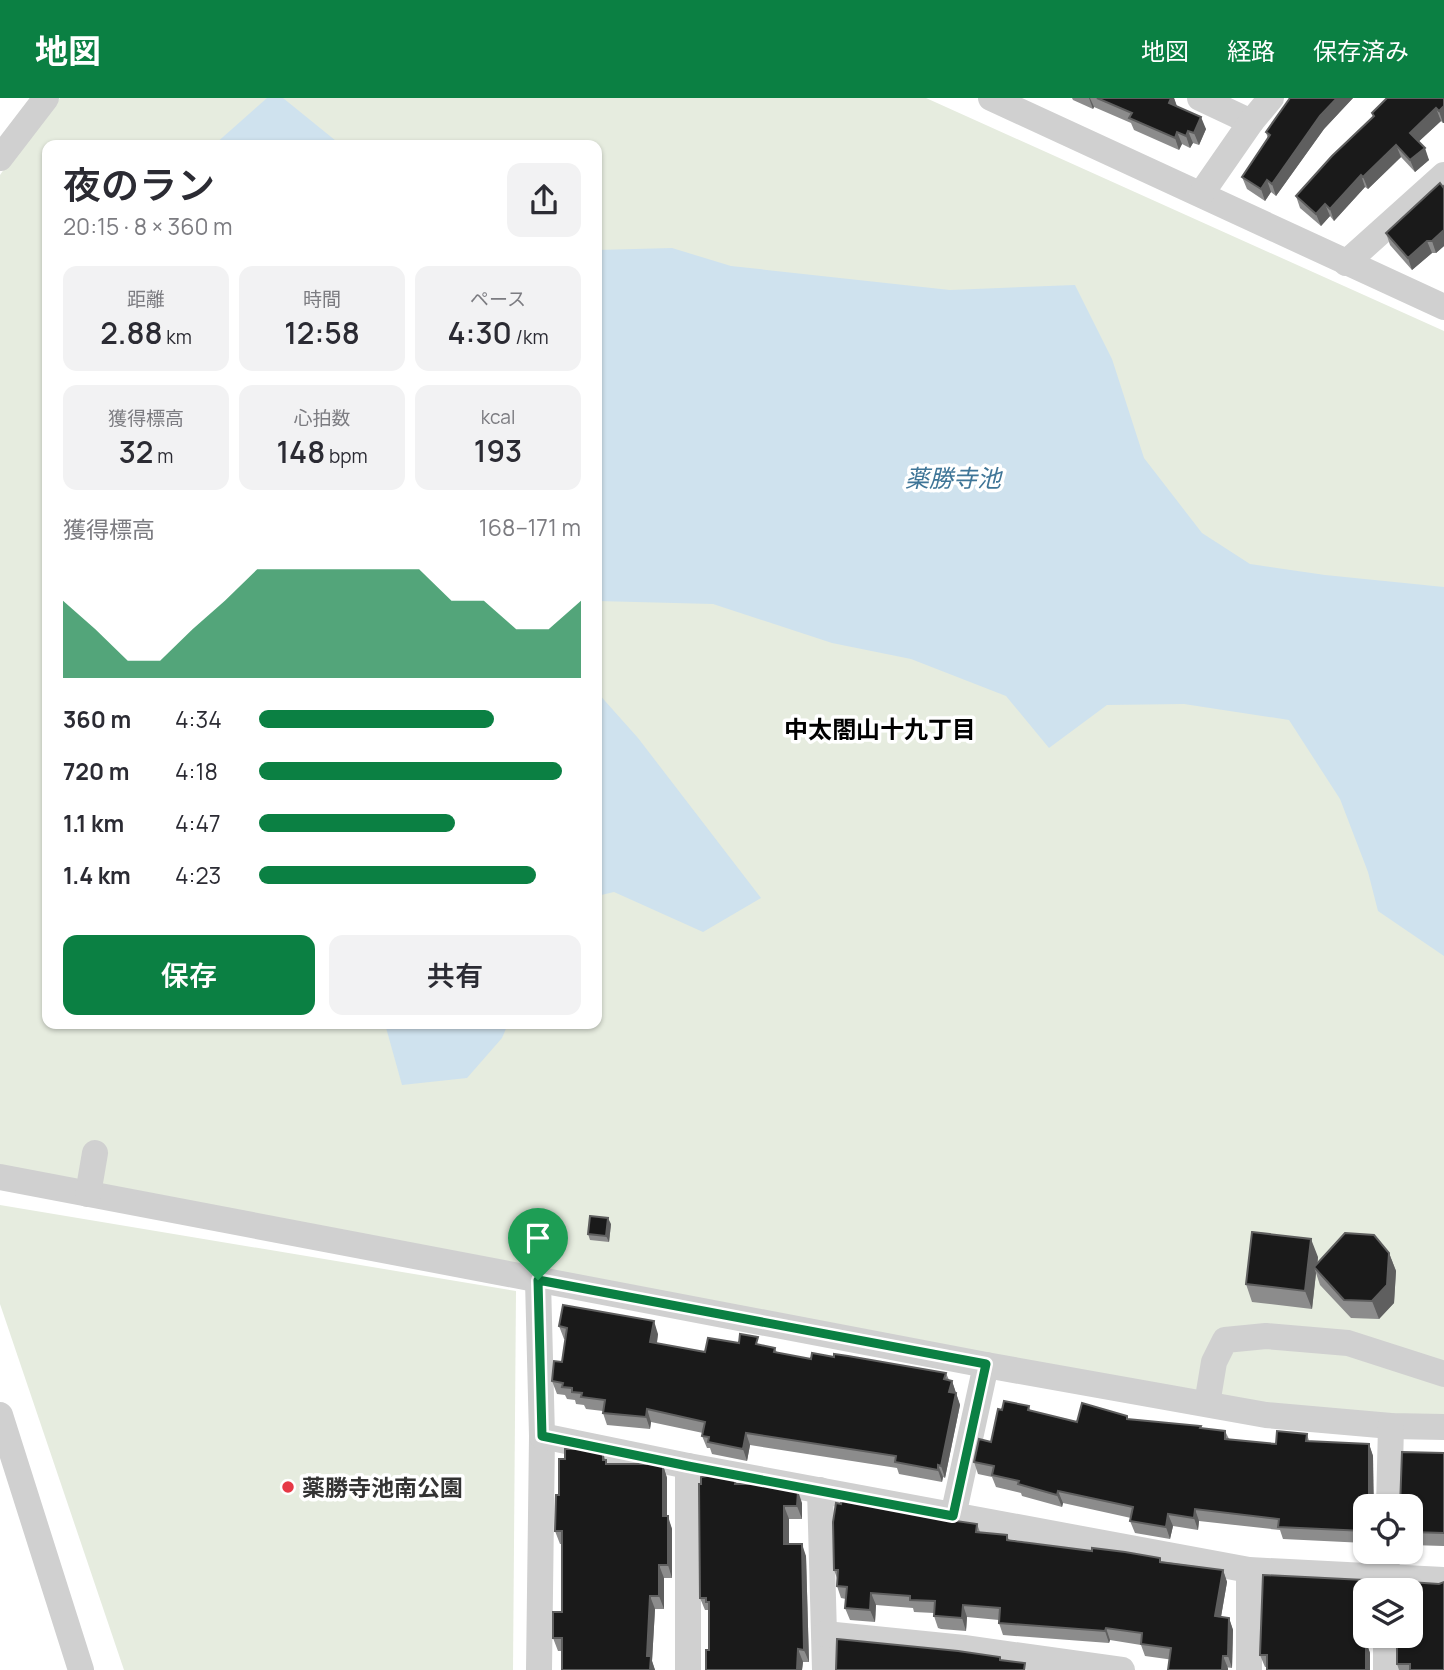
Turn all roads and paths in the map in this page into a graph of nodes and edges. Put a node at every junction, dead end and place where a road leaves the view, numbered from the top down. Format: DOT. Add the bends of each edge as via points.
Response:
graph roads {
  1 [pos="46,98"];
  2 [pos="991,98"];
  3 [pos="1200,98"];
  4 [pos="1271,98"];
  5 [pos="1251,122"];
  6 [pos="0,158"];
  7 [pos="1444,175"];
  8 [pos="1201,194"];
  9 [pos="1346,263"];
  10 [pos="1444,307"];
  11 [pos="96,1153"];
  12 [pos="0,1177"];
  13 [pos="88,1194"];
  14 [pos="538,1280"];
  15 [pos="986,1364"];
  16 [pos="1444,1374"];
  17 [pos="1207,1404"];
  18 [pos="0,1415"];
  19 [pos="1391,1426"];
  20 [pos="1444,1427"];
  21 [pos="542,1436"];
  22 [pos="688,1466"];
  23 [pos="820,1490"];
  24 [pos="1389,1494"];
  25 [pos="953,1516"];
  26 [pos="1249,1570"];
  27 [pos="1386,1574"];
  28 [pos="1444,1580"];
  29 [pos="825,1634"];
  30 [pos="1386,1648"];
  31 [pos="81,1670"];
  32 [pos="539,1670"];
  33 [pos="688,1670"];
  34 [pos="825,1670"];
  35 [pos="1122,1670"];
  36 [pos="1249,1670"];
  37 [pos="1386,1670"];
  1 -- 6 [label="street"];
  2 -- 8 [label="street"];
  3 -- 5 [label="street"];
  4 -- 5 [label="street"];
  5 -- 8 [label="street"];
  7 -- 9 [label="street"];
  8 -- 9 [label="street"];
  9 -- 10 [label="street"];
  11 -- 13 [label="street"];
  12 -- 13 [label="street"];
  13 -- 14 [label="street"];
  14 -- 15 [label="street"];
  14 -- 21 [label="street"];
  15 -- 17 [label="street"];
  15 -- 25 [label="street"];
  16 -- 17 [label="street" via="1348,1343 1266,1336 1225,1340 1214,1362"];
  17 -- 19 [label="street" via="1266,1415"];
  18 -- 31 [label="street"];
  19 -- 20 [label="street"];
  19 -- 24 [label="street"];
  21 -- 22 [label="street"];
  21 -- 32 [label="street"];
  22 -- 23 [label="street"];
  22 -- 33 [label="street"];
  23 -- 25 [label="street"];
  23 -- 29 [label="street"];
  25 -- 26 [label="street"];
  26 -- 27 [label="street"];
  26 -- 36 [label="street"];
  27 -- 28 [label="street"];
  29 -- 34 [label="street"];
  29 -- 35 [label="street"];
  30 -- 37 [label="street"];
}
